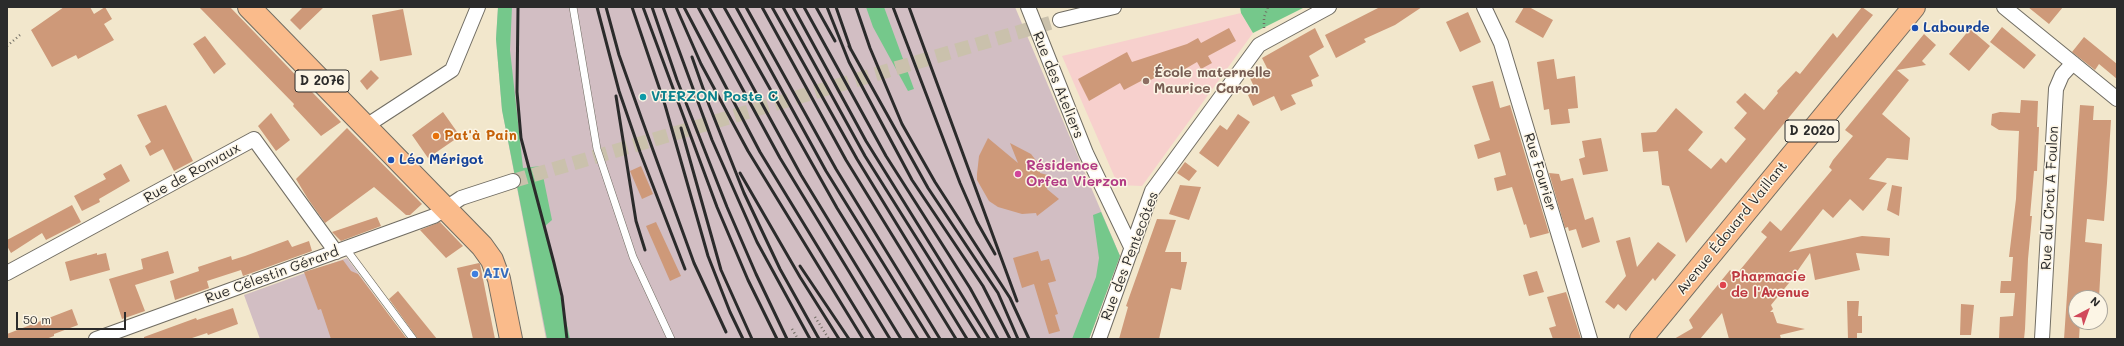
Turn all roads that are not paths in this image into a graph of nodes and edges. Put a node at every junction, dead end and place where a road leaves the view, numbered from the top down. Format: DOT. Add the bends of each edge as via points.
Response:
graph roads {
  1 [pos="249,7"];
  2 [pos="478,7"];
  3 [pos="573,7"];
  4 [pos="1028,7"];
  5 [pos="1114,7"];
  6 [pos="1329,7"];
  7 [pos="1484,7"];
  8 [pos="1914,7"];
  9 [pos="2004,7"];
  10 [pos="1060,20"];
  11 [pos="2073,63"];
  12 [pos="2117,99"];
  13 [pos="366,126"];
  14 [pos="513,181"];
  15 [pos="446,208"];
  16 [pos="1132,249"];
  17 [pos="341,250"];
  18 [pos="7,274"];
  19 [pos="96,339"];
  20 [pos="413,339"];
  21 [pos="512,339"];
  22 [pos="671,339"];
  23 [pos="1099,339"];
  24 [pos="1590,339"];
  25 [pos="1641,339"];
  26 [pos="2042,339"];
  1 -- 13 [label="main road, D 2076"];
  2 -- 13 [label="street" via="452,70"];
  3 -- 22 [label="lane" via="597,149 633,257"];
  4 -- 16 [label="street, Rue des Ateliers" via="1086,153"];
  5 -- 10 [label="street"];
  6 -- 16 [label="street, Rue des Pentecôtes" via="1259,45 1152,191"];
  7 -- 24 [label="street, Rue Fourier" via="1501,43"];
  8 -- 25 [label="main road, Avenue Édouard Vaillant / D 2020"];
  9 -- 11 [label="street"];
  11 -- 12 [label="street"];
  11 -- 26 [label="street, Rue du Crot A Foulon" via="2062,75 2056,89"];
  13 -- 15 [label="main road, D 2076"];
  14 -- 15 [label="street, Rue Célestin Gérard" via="461,198"];
  15 -- 17 [label="street, Rue Célestin Gérard" via="434,216"];
  15 -- 21 [label="main road, D 2076" via="476,238 492,260 499,279"];
  16 -- 23 [label="street, Rue des Pentecôtes"];
  17 -- 18 [label="street, Rue de Ronvaux" via="254,139"];
  17 -- 19 [label="street, Rue Célestin Gérard"];
  17 -- 20 [label="lane"];
}
